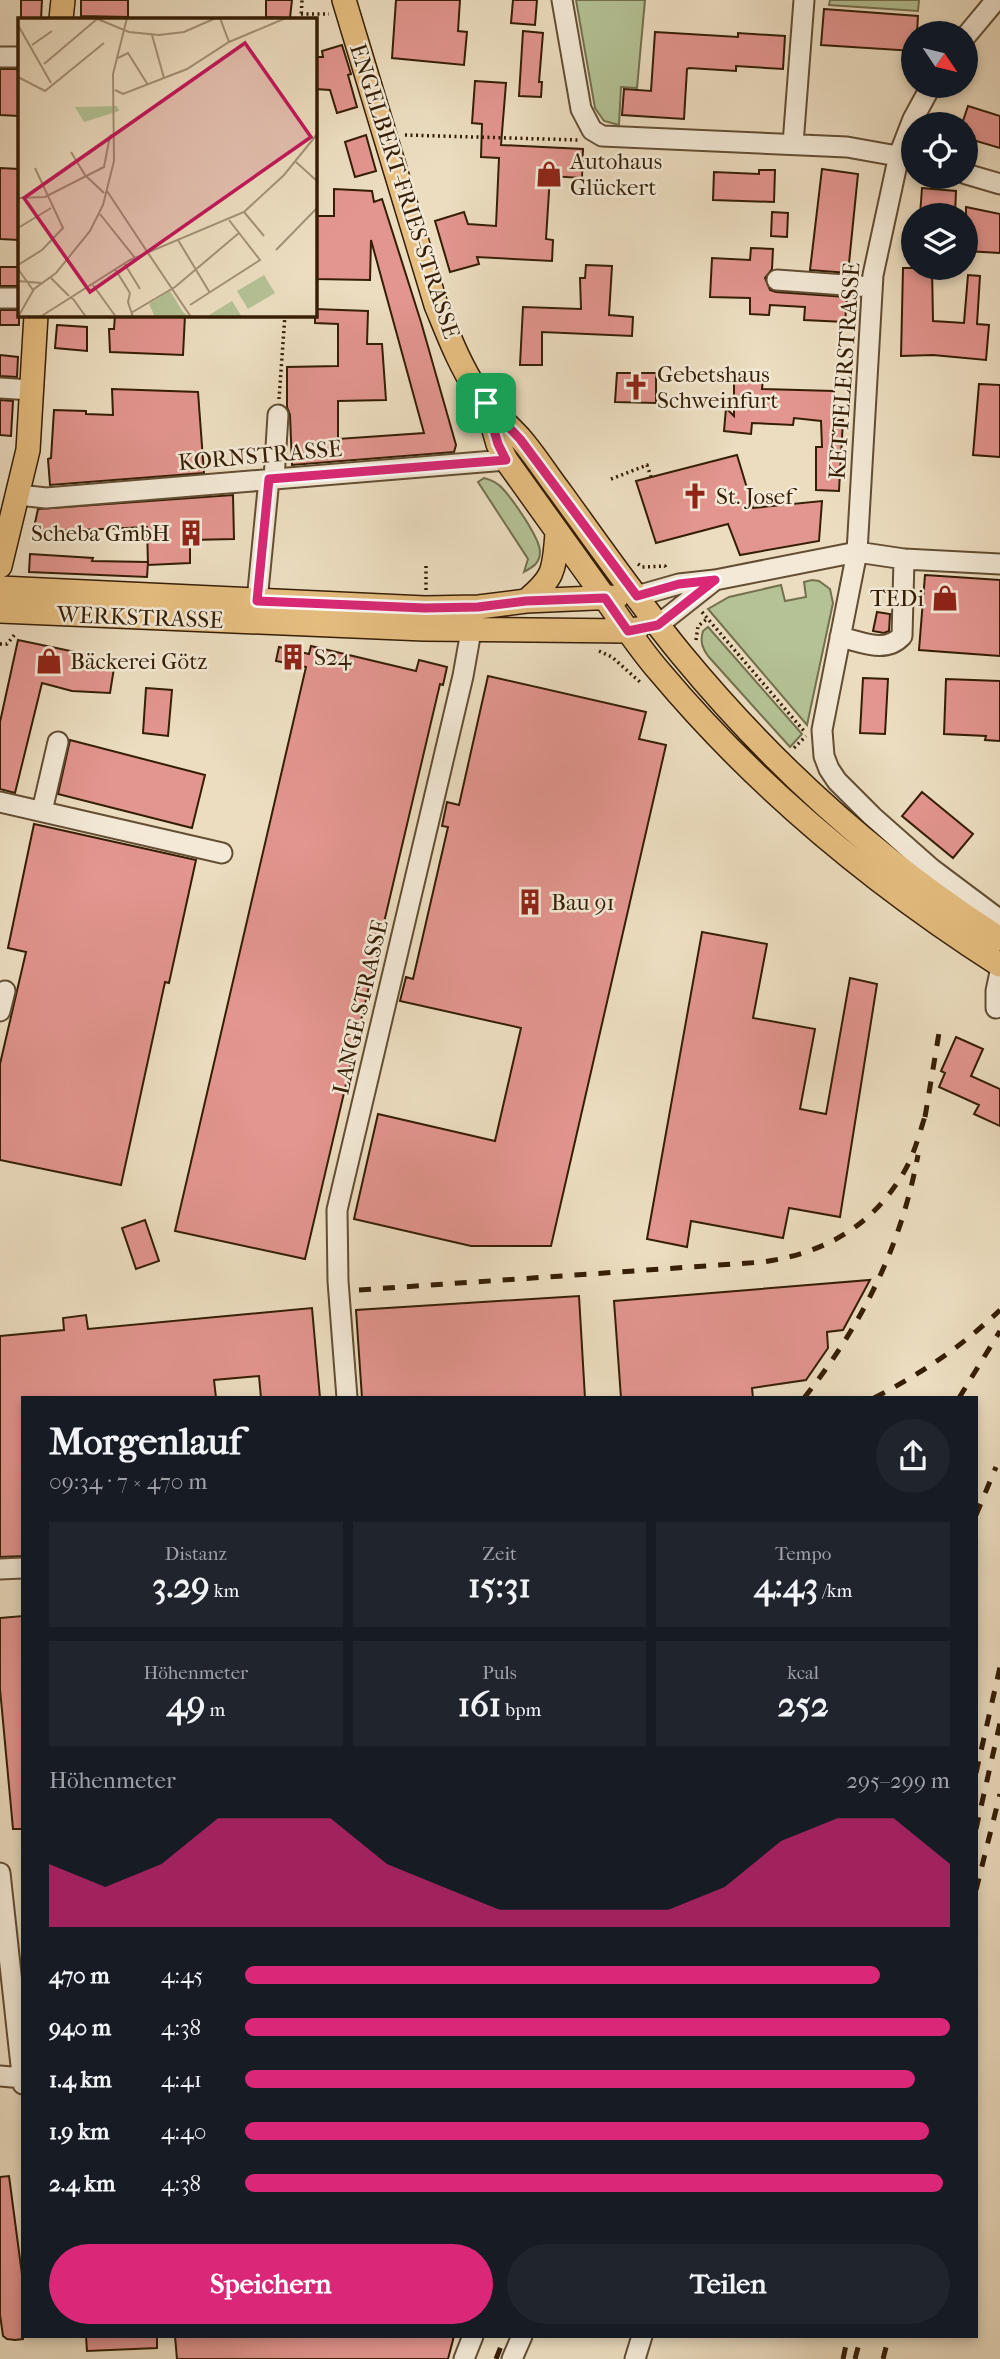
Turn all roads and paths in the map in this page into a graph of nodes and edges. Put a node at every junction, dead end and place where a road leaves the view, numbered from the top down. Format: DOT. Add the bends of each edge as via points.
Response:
graph roads {
  1 [pos="63,0"];
  2 [pos="302,0"];
  3 [pos="562,0"];
  4 [pos="804,0"];
  5 [pos="996,0"];
  6 [pos="346,7"];
  7 [pos="301,16"];
  8 [pos="61,18"];
  9 [pos="978,22"];
  10 [pos="0,57"];
  11 [pos="18,57"];
  12 [pos="386,134"];
  13 [pos="602,136"];
  14 [pos="793,144"];
  15 [pos="901,156"];
  16 [pos="901,176"];
  17 [pos="978,178"];
  18 [pos="1000,184"];
  19 [pos="777,280"];
  20 [pos="872,288"];
  21 [pos="0,298"];
  22 [pos="18,298"];
  23 [pos="36,317"];
  24 [pos="285,317"];
  25 [pos="0,388"];
  26 [pos="31,390"];
  27 [pos="486,403"];
  28 [pos="278,415"];
  29 [pos="506,460"];
  30 [pos="651,477"];
  31 [pos="271,479"];
  32 [pos="611,479"];
  33 [pos="19,495"];
  34 [pos="557,533"];
  35 [pos="857,552"];
  36 [pos="904,559"];
  37 [pos="1000,564"];
  38 [pos="0,566"];
  39 [pos="715,580"];
  40 [pos="0,588"];
  41 [pos="426,590"];
  42 [pos="438,590"];
  43 [pos="637,596"];
  44 [pos="605,598"];
  45 [pos="257,601"];
  46 [pos="526,601"];
  47 [pos="0,611"];
  48 [pos="707,619"];
  49 [pos="658,625"];
  50 [pos="471,631"];
  51 [pos="628,631"];
  52 [pos="840,637"];
  53 [pos="0,644"];
  54 [pos="7,644"];
  55 [pos="815,740"];
  56 [pos="58,742"];
  57 [pos="786,762"];
  58 [pos="0,802"];
  59 [pos="41,811"];
  60 [pos="222,853"];
  61 [pos="1000,920"];
  62 [pos="1000,939"];
  63 [pos="1000,965"];
  64 [pos="1000,972"];
  65 [pos="5,991"];
  66 [pos="996,1008"];
  67 [pos="0,1011"];
  68 [pos="347,1396"];
  69 [pos="21,1568"];
  70 [pos="0,1569"];
  71 [pos="0,1873"];
  72 [pos="21,2069"];
  73 [pos="0,2076"];
  74 [pos="21,2078"];
  75 [pos="472,2338"];
  76 [pos="521,2338"];
  77 [pos="641,2338"];
  78 [pos="464,2359"];
  79 [pos="512,2359"];
  80 [pos="635,2359"];
  1 -- 8 [label="main road"];
  2 -- 7 [label="path"];
  3 -- 13 [label="street" via="581,109 592,130"];
  4 -- 14 [label="street"];
  5 -- 9 [label="street"];
  6 -- 7 [label="path"];
  6 -- 12 [label="main road, ENGELBERT-FRIES-STRASSE"];
  10 -- 11 [label="street"];
  12 -- 13 [label="path" via="577,140"];
  12 -- 27 [label="main road, ENGELBERT-FRIES-STRASSE" via="436,305 464,369"];
  13 -- 14 [label="street"];
  14 -- 15 [label="street"];
  16 -- 20 [label="street, KETTELERSTRASSE"];
  17 -- 18 [label="street"];
  19 -- 20 [label="street"];
  20 -- 35 [label="street, KETTELERSTRASSE"];
  21 -- 22 [label="street"];
  23 -- 26 [label="main road"];
  24 -- 28 [label="path"];
  25 -- 26 [label="street"];
  26 -- 33 [label="main road" via="28,450"];
  27 -- 29 [label="main road, ENGELBERT-FRIES-STRASSE"];
  27 -- 43 [label="main road, ENGELBERT-FRIES-STRASSE" via="520,439"];
  28 -- 31 [label="street"];
  29 -- 31 [label="street, KORNSTRASSE"];
  29 -- 34 [label="main road, ENGELBERT-FRIES-STRASSE"];
  30 -- 32 [label="path" via="647,465"];
  31 -- 33 [label="street, KORNSTRASSE" via="46,498"];
  31 -- 45 [label="street"];
  33 -- 38 [label="main road"];
  34 -- 44 [label="main road, ENGELBERT-FRIES-STRASSE"];
  34 -- 46 [label="main road" via="552,574"];
  35 -- 36 [label="street"];
  35 -- 39 [label="street"];
  35 -- 52 [label="street, KETTELERSTRASSE"];
  36 -- 37 [label="street"];
  36 -- 52 [label="street" via="902,636 886,648"];
  39 -- 43 [label="street"];
  39 -- 49 [label="street"];
  40 -- 45 [label="main road, WERKSTRASSE"];
  41 -- 42 [label="path"];
  43 -- 44 [label="main road, WERKSTRASSE"];
  43 -- 49 [label="main road, ENGELBERT-FRIES-STRASSE"];
  44 -- 46 [label="main road, WERKSTRASSE"];
  44 -- 51 [label="main road, ENGELBERT-FRIES-STRASSE"];
  45 -- 46 [label="main road, WERKSTRASSE" via="425,608"];
  47 -- 50 [label="main road, WERKSTRASSE"];
  48 -- 55 [label="path"];
  49 -- 51 [label="main road, WERKSTRASSE"];
  49 -- 57 [label="main road, ENGELBERT-FRIES-STRASSE" via="717,696"];
  50 -- 51 [label="main road, WERKSTRASSE"];
  50 -- 68 [label="street, LANGE STRASSE" via="337,1210"];
  51 -- 63 [label="main road, ENGELBERT-FRIES-STRASSE" via="692,710 767,788 901,898"];
  52 -- 55 [label="street, KETTELERSTRASSE" via="822,730"];
  53 -- 54 [label="path"];
  55 -- 57 [label="path"];
  55 -- 61 [label="street" via="829,769 866,810 932,869"];
  56 -- 59 [label="street"];
  57 -- 62 [label="main road, ENGELBERT-FRIES-STRASSE" via="831,813 879,853"];
  58 -- 59 [label="street"];
  59 -- 60 [label="street"];
  64 -- 66 [label="street"];
  65 -- 67 [label="street"];
  69 -- 70 [label="street"];
  71 -- 72 [label="street"];
  73 -- 74 [label="street"];
  75 -- 78 [label="street"];
  76 -- 79 [label="street"];
  77 -- 80 [label="street"];
}
